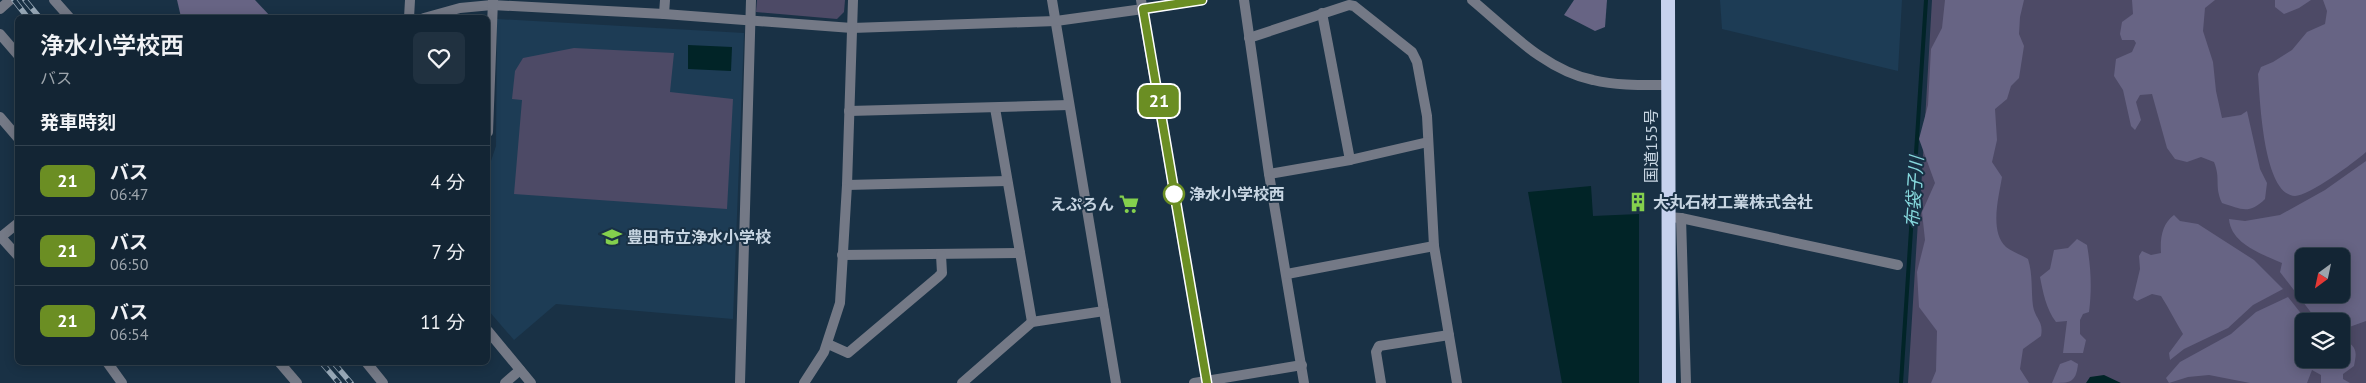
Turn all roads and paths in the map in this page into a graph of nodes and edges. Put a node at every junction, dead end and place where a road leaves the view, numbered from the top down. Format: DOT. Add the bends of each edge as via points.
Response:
graph roads {
  1 [pos="10,0"];
  2 [pos="54,0"];
  3 [pos="410,0"];
  4 [pos="664,0"];
  5 [pos="752,0"];
  6 [pos="853,0"];
  7 [pos="1052,0"];
  8 [pos="1202,0"];
  9 [pos="1244,0"];
  10 [pos="1472,0"];
  11 [pos="1668,0"];
  12 [pos="492,2"];
  13 [pos="578,4"];
  14 [pos="1142,4"];
  15 [pos="0,9"];
  16 [pos="1322,13"];
  17 [pos="664,14"];
  18 [pos="67,15"];
  19 [pos="409,15"];
  20 [pos="435,15"];
  21 [pos="751,20"];
  22 [pos="1056,21"];
  23 [pos="852,28"];
  24 [pos="0,34"];
  25 [pos="1249,38"];
  26 [pos="15,52"];
  27 [pos="490,67"];
  28 [pos="1669,85"];
  29 [pos="1069,105"];
  30 [pos="995,108"];
  31 [pos="849,111"];
  32 [pos="0,117"];
  33 [pos="15,134"];
  34 [pos="1428,142"];
  35 [pos="1350,160"];
  36 [pos="1269,174"];
  37 [pos="1007,181"];
  38 [pos="847,185"];
  39 [pos="1675,217"];
  40 [pos="15,225"];
  41 [pos="0,237"];
  42 [pos="1434,246"];
  43 [pos="15,253"];
  44 [pos="1020,253"];
  45 [pos="842,255"];
  46 [pos="941,255"];
  47 [pos="1898,265"];
  48 [pos="1287,274"];
  49 [pos="1104,311"];
  50 [pos="1032,322"];
  51 [pos="490,333"];
  52 [pos="1449,335"];
  53 [pos="828,344"];
  54 [pos="109,365"];
  55 [pos="282,365"];
  56 [pos="369,365"];
  57 [pos="1302,365"];
  58 [pos="520,370"];
  59 [pos="809,381"];
  60 [pos="1206,382"];
  61 [pos="122,383"];
  62 [pos="297,383"];
  63 [pos="384,383"];
  64 [pos="505,383"];
  65 [pos="531,383"];
  66 [pos="740,383"];
  67 [pos="962,383"];
  68 [pos="1116,383"];
  69 [pos="1194,383"];
  70 [pos="1304,383"];
  71 [pos="1381,383"];
  72 [pos="1457,383"];
  73 [pos="1669,383"];
  74 [pos="1686,383"];
  1 -- 15 [label="street"];
  2 -- 18 [label="street"];
  3 -- 19 [label="street"];
  4 -- 17 [label="street"];
  5 -- 21 [label="street"];
  6 -- 23 [label="street"];
  7 -- 22 [label="street"];
  8 -- 14 [label="street"];
  9 -- 25 [label="street"];
  10 -- 28 [label="street" via="1525,45 1568,72 1614,84"];
  11 -- 28 [label="highway, 国道155号"];
  12 -- 13 [label="street"];
  12 -- 20 [label="street"];
  12 -- 27 [label="street"];
  13 -- 17 [label="street"];
  14 -- 22 [label="street"];
  14 -- 60 [label="street"];
  16 -- 25 [label="street"];
  16 -- 34 [label="street" via="1354,6 1412,52 1426,106"];
  16 -- 35 [label="street"];
  17 -- 21 [label="street"];
  21 -- 23 [label="street"];
  21 -- 66 [label="street"];
  22 -- 23 [label="street"];
  22 -- 29 [label="street"];
  23 -- 31 [label="street"];
  24 -- 26 [label="street"];
  25 -- 36 [label="street"];
  28 -- 39 [label="highway, 国道155号"];
  29 -- 30 [label="street"];
  29 -- 49 [label="street"];
  30 -- 31 [label="street"];
  30 -- 37 [label="street"];
  31 -- 38 [label="street"];
  32 -- 33 [label="street"];
  34 -- 35 [label="street"];
  34 -- 42 [label="street"];
  35 -- 36 [label="street"];
  36 -- 48 [label="street"];
  37 -- 38 [label="street"];
  37 -- 44 [label="street"];
  38 -- 45 [label="street"];
  39 -- 47 [label="street"];
  39 -- 73 [label="highway, 国道155号"];
  39 -- 74 [label="street"];
  40 -- 41 [label="street"];
  41 -- 43 [label="street"];
  42 -- 48 [label="street"];
  42 -- 52 [label="street"];
  44 -- 46 [label="street"];
  44 -- 50 [label="street"];
  45 -- 46 [label="street"];
  45 -- 53 [label="street" via="840,303"];
  46 -- 53 [label="street" via="942,273 848,352"];
  48 -- 57 [label="street"];
  49 -- 50 [label="street"];
  49 -- 68 [label="street"];
  50 -- 67 [label="street"];
  51 -- 58 [label="street"];
  52 -- 71 [label="street" via="1379,346 1376,352"];
  52 -- 72 [label="street"];
  53 -- 59 [label="street"];
  54 -- 61 [label="street"];
  55 -- 62 [label="street"];
  56 -- 63 [label="street"];
  57 -- 60 [label="street"];
  57 -- 70 [label="street"];
  58 -- 64 [label="street"];
  58 -- 65 [label="street"];
  60 -- 69 [label="street"];
}
